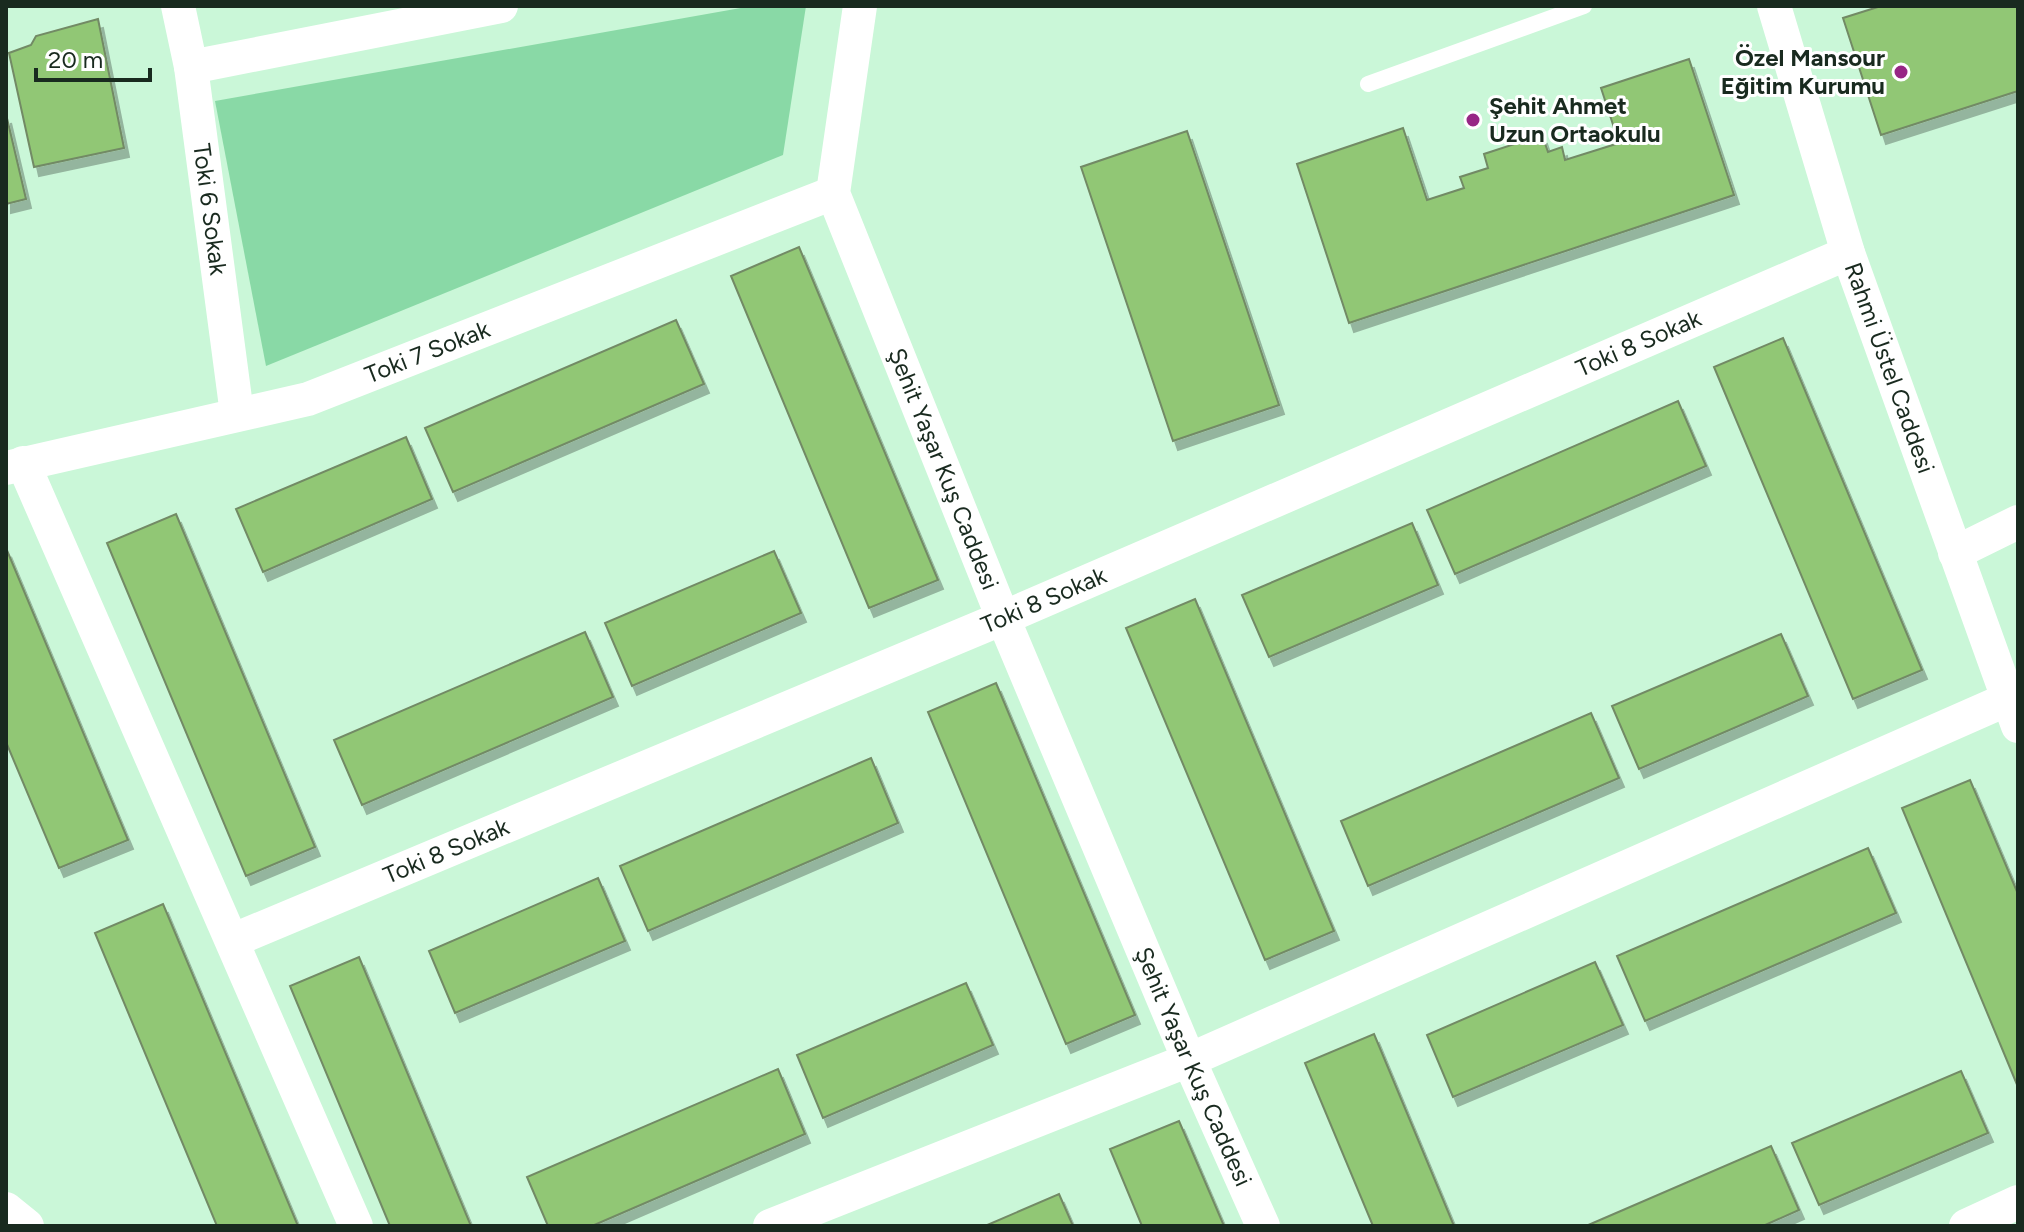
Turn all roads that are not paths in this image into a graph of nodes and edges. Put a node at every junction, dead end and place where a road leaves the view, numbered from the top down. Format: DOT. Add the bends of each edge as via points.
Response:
graph roads {
  1 [pos="178,6"];
  2 [pos="501,6"];
  3 [pos="860,6"];
  4 [pos="1584,6"];
  5 [pos="1774,6"];
  6 [pos="191,67"];
  7 [pos="1368,84"];
  8 [pos="833,193"];
  9 [pos="1848,253"];
  10 [pos="237,414"];
  11 [pos="14,466"];
  12 [pos="2018,522"];
  13 [pos="1955,553"];
  14 [pos="1003,618"];
  15 [pos="2013,712"];
  16 [pos="234,940"];
  17 [pos="1189,1060"];
  18 [pos="2018,1202"];
  19 [pos="6,1209"];
  20 [pos="27,1226"];
  21 [pos="356,1226"];
  22 [pos="770,1226"];
  23 [pos="1263,1226"];
  24 [pos="1966,1226"];
  1 -- 6 [label="street, Toki 6 Sokak"];
  2 -- 6 [label="street"];
  3 -- 8 [label="street"];
  4 -- 7 [label="lane"];
  5 -- 9 [label="street, Rahmi Üstel Caddesi"];
  6 -- 10 [label="street, Toki 6 Sokak"];
  8 -- 10 [label="street, Toki 7 Sokak" via="308,399"];
  8 -- 14 [label="street, Şehit Yaşar Kuş Caddesi"];
  9 -- 13 [label="street, Rahmi Üstel Caddesi"];
  9 -- 14 [label="street, Toki 8 Sokak"];
  10 -- 11 [label="street, Toki 7 Sokak"];
  11 -- 16 [label="street"];
  12 -- 13 [label="street"];
  13 -- 15 [label="street, Rahmi Üstel Caddesi"];
  14 -- 16 [label="street, Toki 8 Sokak"];
  14 -- 17 [label="street, Şehit Yaşar Kuş Caddesi"];
  15 -- 17 [label="street"];
  16 -- 21 [label="street"];
  17 -- 22 [label="street"];
  17 -- 23 [label="street, Şehit Yaşar Kuş Caddesi"];
  18 -- 24 [label="street"];
  19 -- 20 [label="street"];
}
